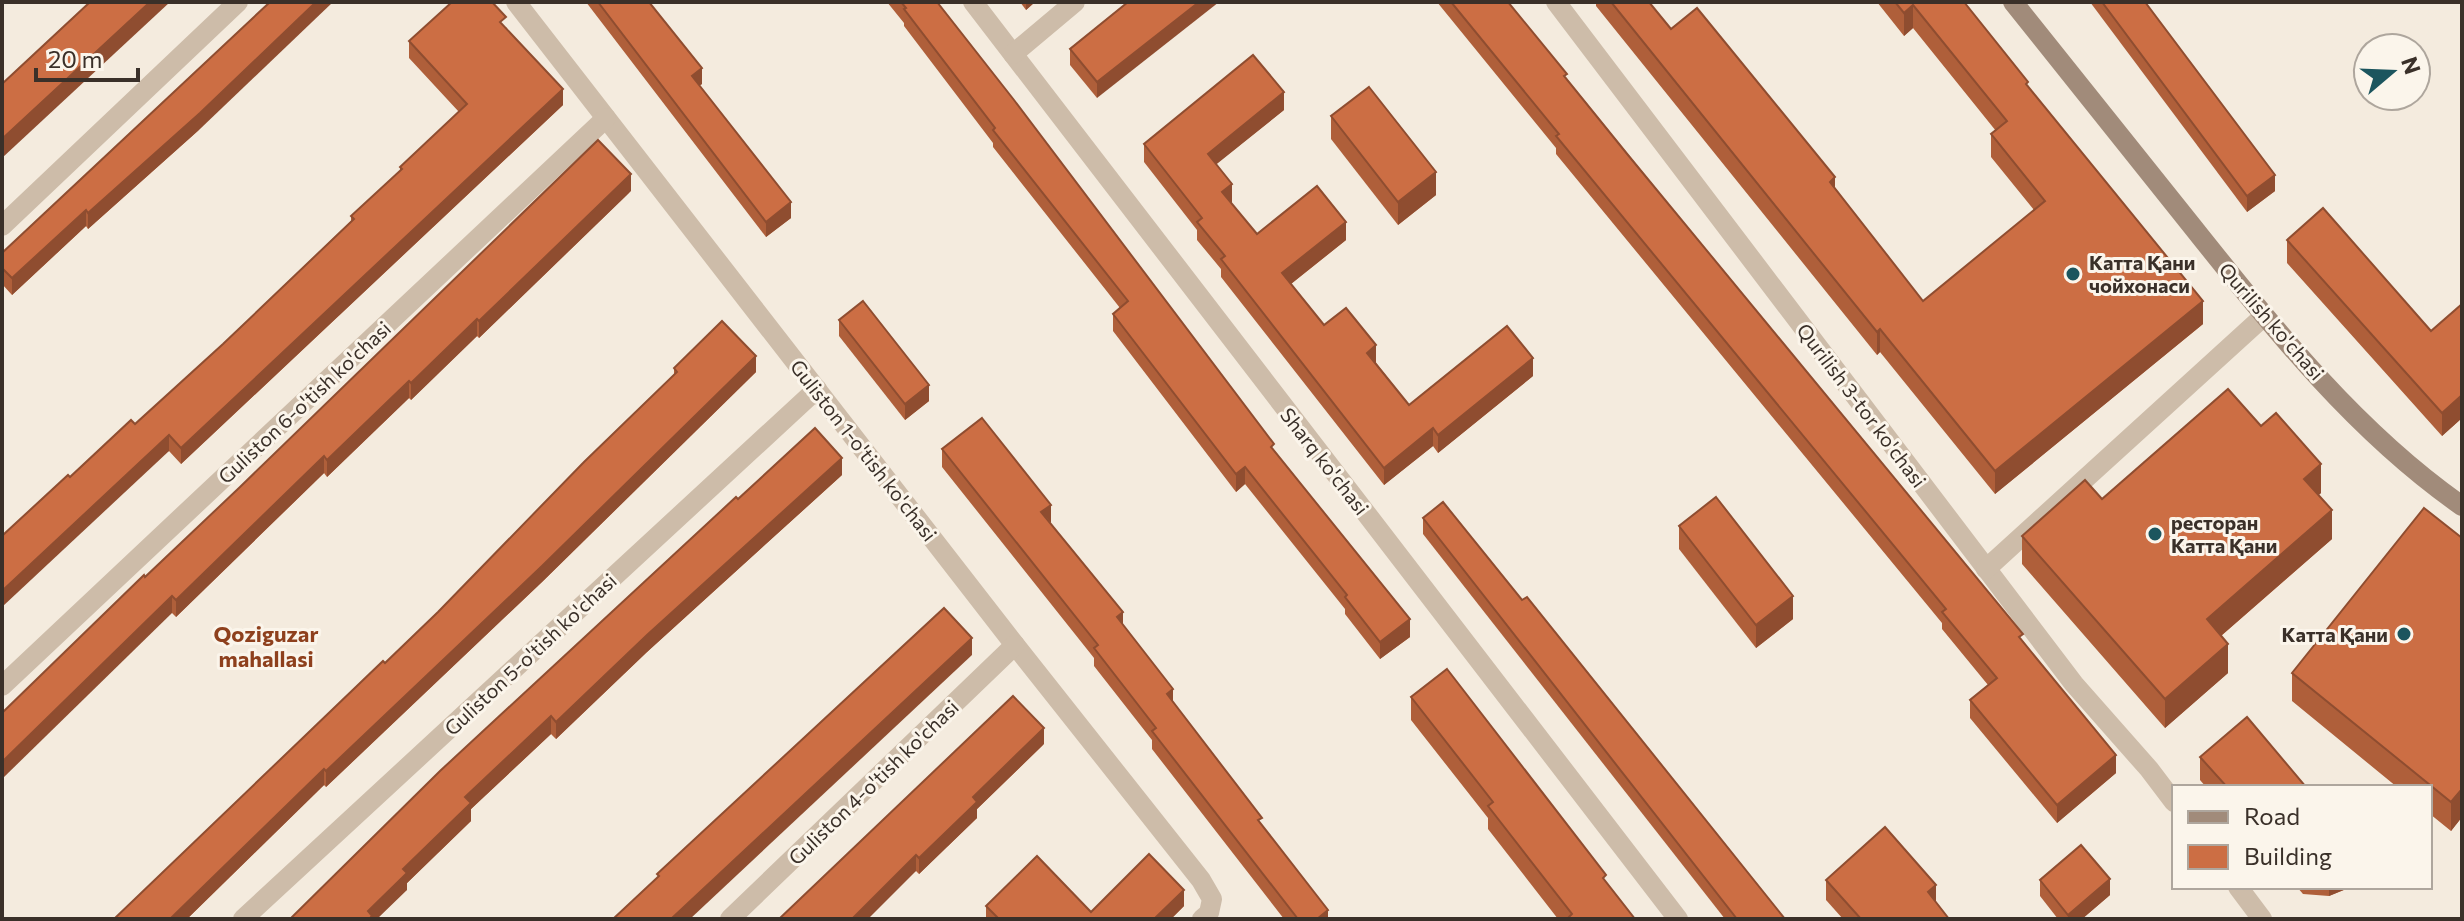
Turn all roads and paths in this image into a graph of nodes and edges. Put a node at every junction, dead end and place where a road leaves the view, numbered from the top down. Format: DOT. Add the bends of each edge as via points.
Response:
graph roads {
  1 [pos="238,2"];
  2 [pos="516,2"];
  3 [pos="973,2"];
  4 [pos="1075,2"];
  5 [pos="1556,2"];
  6 [pos="2013,2"];
  7 [pos="1013,54"];
  8 [pos="606,118"];
  9 [pos="2,226"];
  10 [pos="2264,316"];
  11 [pos="817,389"];
  12 [pos="2462,506"];
  13 [pos="1986,569"];
  14 [pos="1015,645"];
  15 [pos="2,686"];
  16 [pos="2172,799"];
  17 [pos="2240,889"];
  18 [pos="243,919"];
  19 [pos="730,919"];
  20 [pos="1202,919"];
  21 [pos="1678,919"];
  22 [pos="2262,919"];
  1 -- 9 [label="street"];
  2 -- 8 [label="street, Guliston 1-o'tish ko'chasi"];
  3 -- 7 [label="street, Sharq ko'chasi"];
  4 -- 7 [label="street"];
  5 -- 13 [label="street, Qurilish 3-tor ko'chasi"];
  6 -- 10 [label="street, Qurilish ko'chasi"];
  7 -- 21 [label="street, Sharq ko'chasi"];
  8 -- 11 [label="street, Guliston 1-o'tish ko'chasi"];
  8 -- 15 [label="street, Guliston 6-o'tish ko'chasi"];
  10 -- 12 [label="street, Qurilish ko'chasi" via="2379,440"];
  10 -- 13 [label="street"];
  11 -- 14 [label="street, Guliston 1-o'tish ko'chasi"];
  11 -- 18 [label="street, Guliston 5-o'tish ko'chasi"];
  13 -- 16 [label="street, Qurilish 3-tor ko'chasi"];
  14 -- 19 [label="street, Guliston 4-o'tish ko'chasi"];
  14 -- 20 [label="street, Guliston 1-o'tish ko'chasi" via="1201,880 1212,899"];
  17 -- 22 [label="street"];
}
